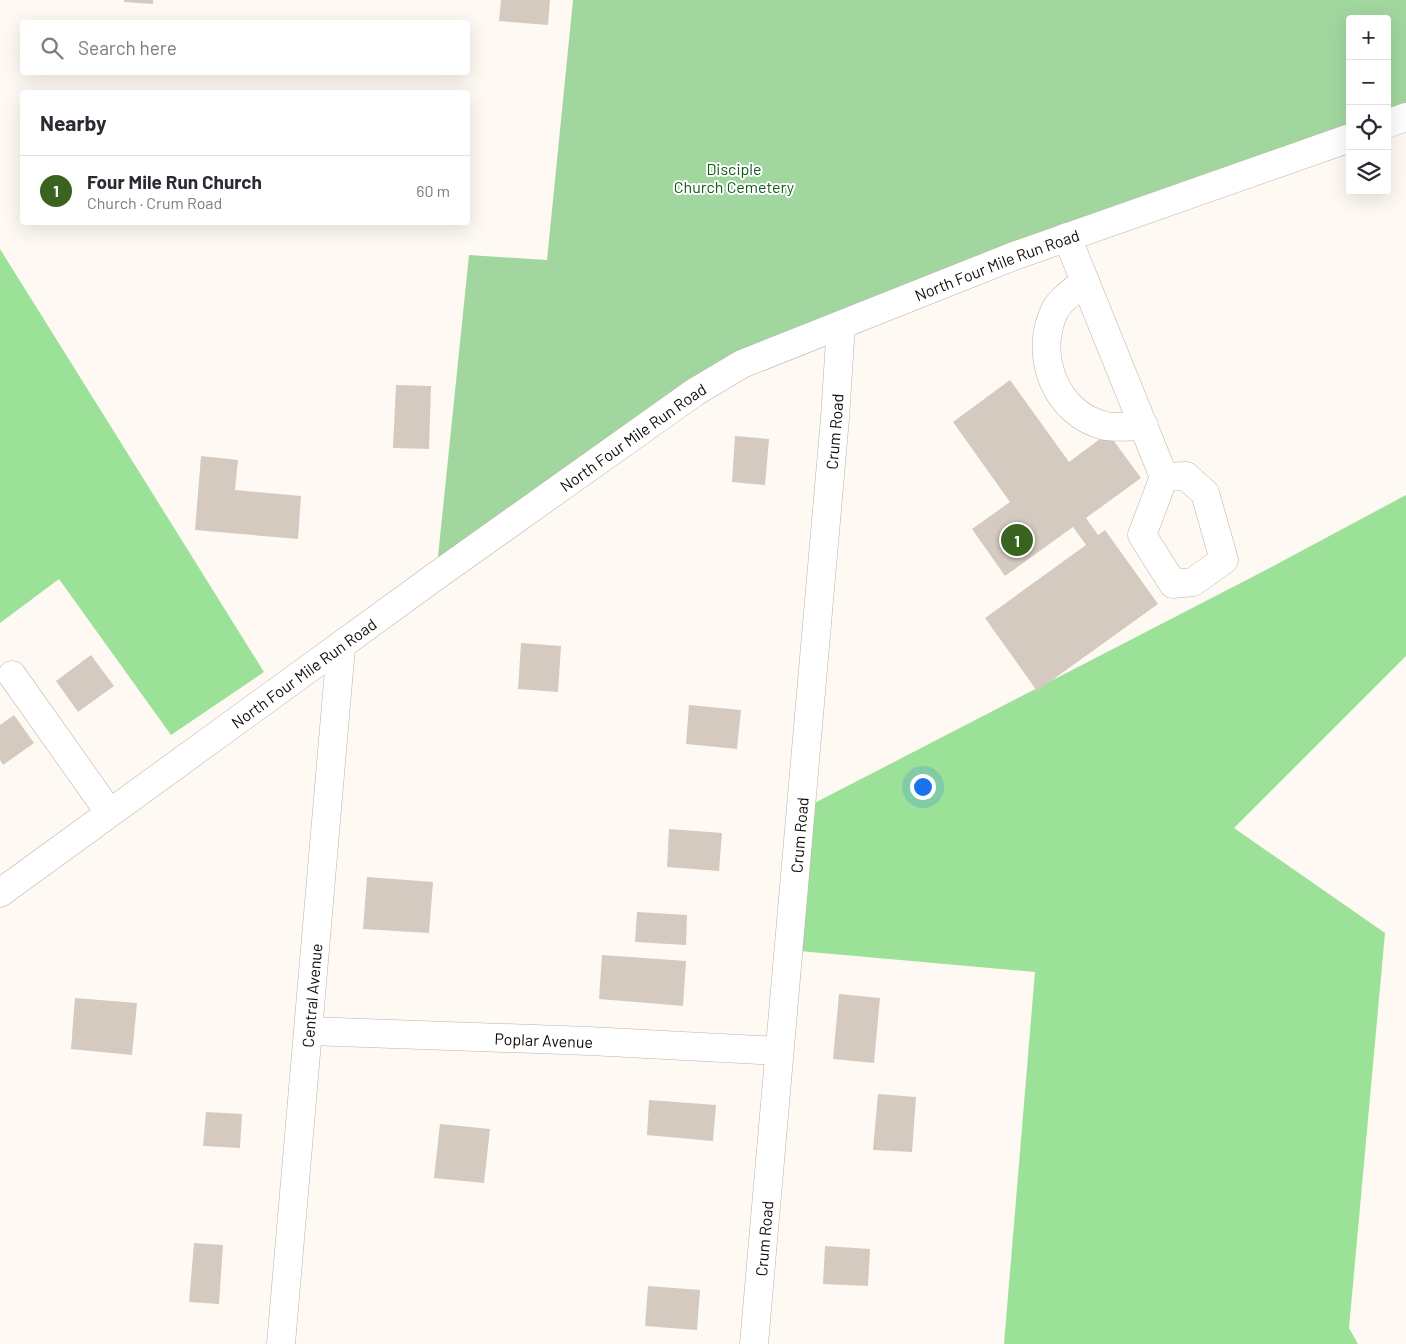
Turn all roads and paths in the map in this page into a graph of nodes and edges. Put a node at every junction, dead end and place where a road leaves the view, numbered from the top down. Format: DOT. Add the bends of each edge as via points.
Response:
graph roads {
  1 [pos="1406,117"];
  2 [pos="1391,123"];
  3 [pos="1346,139"];
  4 [pos="1067,237"];
  5 [pos="1085,281"];
  6 [pos="841,325"];
  7 [pos="1144,426"];
  8 [pos="1164,477"];
  9 [pos="341,647"];
  10 [pos="12,675"];
  11 [pos="109,812"];
  12 [pos="0,892"];
  13 [pos="309,1031"];
  14 [pos="779,1051"];
  15 [pos="282,1344"];
  16 [pos="754,1344"];
  1 -- 2 [label="street"];
  3 -- 4 [label="street, North Four Mile Run Road"];
  4 -- 5 [label="street"];
  4 -- 6 [label="street, North Four Mile Run Road"];
  5 -- 7 [label="street"];
  5 -- 7 [label="street" via="1056,309 1047,334 1047,366 1059,394 1079,415 1106,426"];
  6 -- 9 [label="street, North Four Mile Run Road" via="742,364 695,392"];
  6 -- 14 [label="street, Crum Road"];
  7 -- 8 [label="street"];
  9 -- 11 [label="street, North Four Mile Run Road"];
  9 -- 13 [label="street, Central Avenue"];
  10 -- 11 [label="street"];
  11 -- 12 [label="street, North Four Mile Run Road"];
  13 -- 14 [label="street, Poplar Avenue"];
  13 -- 15 [label="street, Central Avenue"];
  14 -- 16 [label="street, Crum Road"];
}
